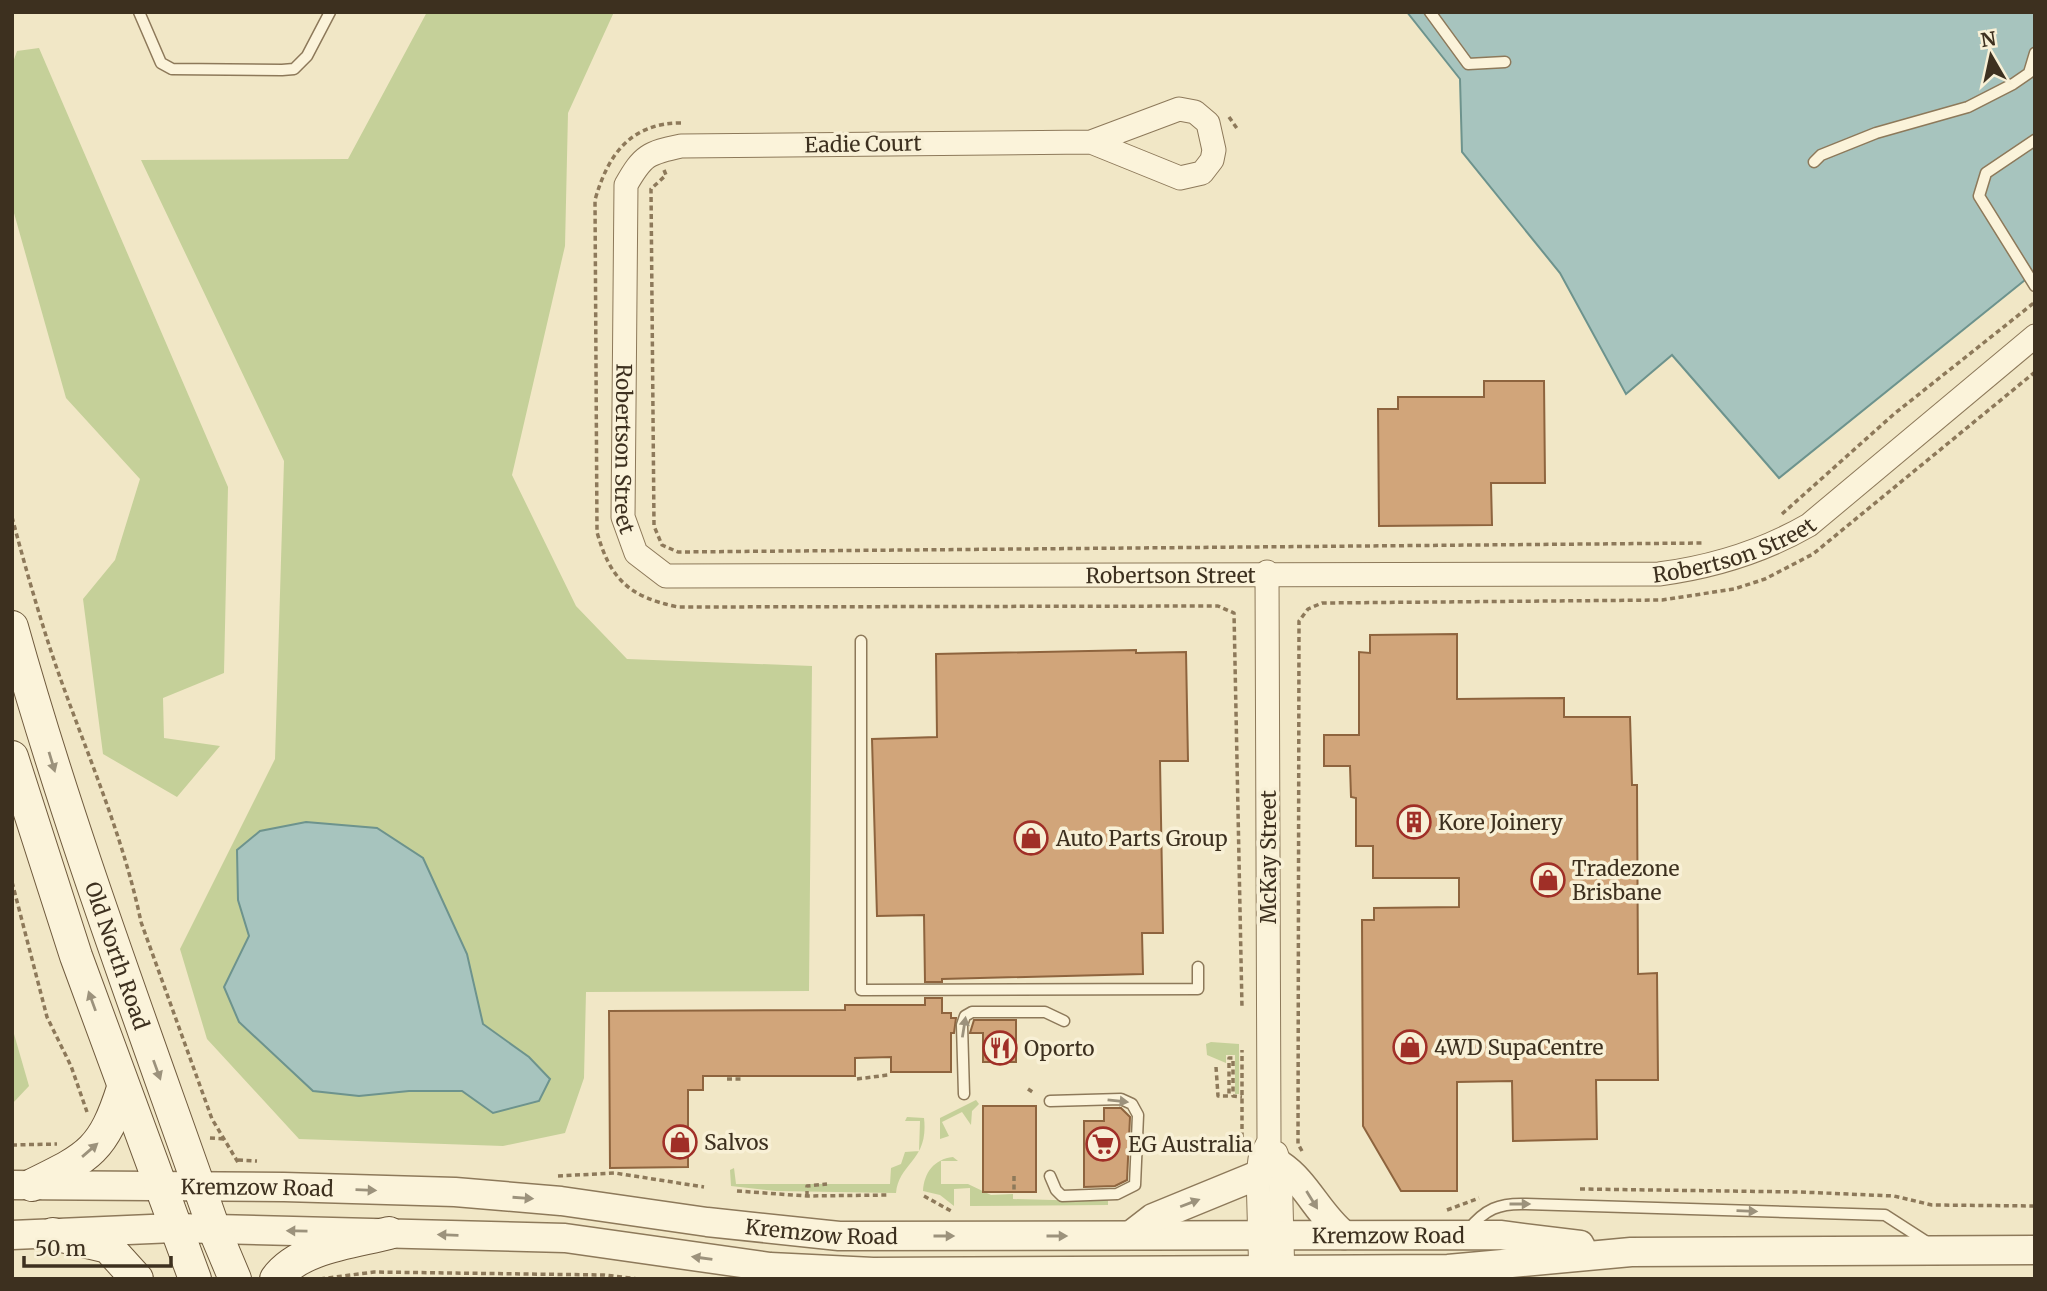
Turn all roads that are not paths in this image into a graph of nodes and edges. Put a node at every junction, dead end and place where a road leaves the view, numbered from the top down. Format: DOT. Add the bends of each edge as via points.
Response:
graph roads {
  1 [pos="139,12"];
  2 [pos="330,12"];
  3 [pos="1430,12"];
  4 [pos="2035,53"];
  5 [pos="1505,62"];
  6 [pos="2035,140"];
  7 [pos="1091,142"];
  8 [pos="639,161"];
  9 [pos="1814,162"];
  10 [pos="2035,286"];
  11 [pos="2035,336"];
  12 [pos="1266,572"];
  13 [pos="12,627"];
  14 [pos="861,641"];
  15 [pos="12,757"];
  16 [pos="1198,967"];
  17 [pos="1064,1021"];
  18 [pos="123,1088"];
  19 [pos="964,1094"];
  20 [pos="1050,1101"];
  21 [pos="1278,1159"];
  22 [pos="1050,1176"];
  23 [pos="22,1185"];
  24 [pos="159,1186"];
  25 [pos="200,1188"];
  26 [pos="174,1228"];
  27 [pos="214,1229"];
  28 [pos="389,1233"];
  29 [pos="53,1234"];
  30 [pos="1270,1234"];
  31 [pos="12,1235"];
  32 [pos="1131,1235"];
  33 [pos="1344,1235"];
  34 [pos="1464,1235"];
  35 [pos="1941,1250"];
  36 [pos="2035,1250"];
  37 [pos="1631,1252"];
  38 [pos="1272,1274"];
  39 [pos="1373,1274"];
  40 [pos="1211,1275"];
  41 [pos="137,1279"];
  42 [pos="195,1279"];
  43 [pos="235,1279"];
  44 [pos="276,1279"];
  1 -- 2 [label="lane" via="162,63 172,69 282,70 293,69 307,56"];
  3 -- 5 [label="lane" via="1468,64"];
  4 -- 9 [label="lane" via="2029,73 1968,107 1876,133"];
  6 -- 10 [label="lane" via="1986,173 1979,196"];
  7 -- 7 [label="street, Eadie Court" via="1179,109 1195,112 1208,123 1214,150 1202,173 1180,178"];
  7 -- 8 [label="street, Eadie Court" via="681,146 653,152"];
  8 -- 12 [label="street, Robertson Street" via="626,185 623,517 636,553 666,576"];
  11 -- 12 [label="street, Robertson Street" via="1809,525 1731,559 1659,574"];
  12 -- 21 [label="street, McKay Street"];
  13 -- 25 [label="main road, Old North Road, one-way" via="66,807"];
  14 -- 16 [label="lane" via="862,990 1198,989"];
  18 -- 15 [label="main road, Old North Road, one-way"];
  19 -- 17 [label="lane, one-way" via="965,1016 972,1012 1045,1012"];
  23 -- 18 [label="main road, one-way" via="72,1166 97,1145 110,1128"];
  18 -- 24 [label="main road, Old North Road"];
  20 -- 22 [label="lane, one-way" via="1121,1099 1132,1104 1138,1115 1137,1180 1131,1189 1118,1194 1062,1196"];
  21 -- 30 [label="street, McKay Street"];
  32 -- 21 [label="street, one-way" via="1153,1218"];
  21 -- 33 [label="street, one-way" via="1297,1176 1325,1220"];
  23 -- 24 [label="street, Kremzow Road"];
  24 -- 25 [label="street, Kremzow Road"];
  24 -- 26 [label="main road, Old North Road"];
  25 -- 27 [label="main road, Old North Road"];
  25 -- 32 [label="street, Kremzow Road, one-way" via="284,1187 561,1200 839,1236"];
  26 -- 27 [label="street, Kremzow Road"];
  26 -- 29 [label="street, Kremzow Road"];
  26 -- 42 [label="main road, Old North Road"];
  28 -- 27 [label="street, Kremzow Road, one-way"];
  27 -- 43 [label="main road, Old North Road"];
  40 -- 28 [label="street, Kremzow Road, one-way" via="873,1272 796,1268 565,1238"];
  28 -- 44 [label="main road" via="311,1253"];
  29 -- 31 [label="street, Kremzow Road"];
  29 -- 41 [label="main road" via="108,1247"];
  30 -- 32 [label="street, Kremzow Road"];
  30 -- 33 [label="street, Kremzow Road"];
  30 -- 38 [label="street, McKay Street"];
  33 -- 34 [label="street, Kremzow Road"];
  34 -- 35 [label="lane, one-way" via="1482,1213 1509,1203 1885,1215"];
  34 -- 37 [label="street, Kremzow Road" via="1500,1235"];
  35 -- 36 [label="street, Kremzow Road"];
  35 -- 37 [label="street, Kremzow Road"];
  37 -- 39 [label="street, Kremzow Road"];
  38 -- 39 [label="street, Kremzow Road"];
  38 -- 40 [label="street, Kremzow Road"];
}
